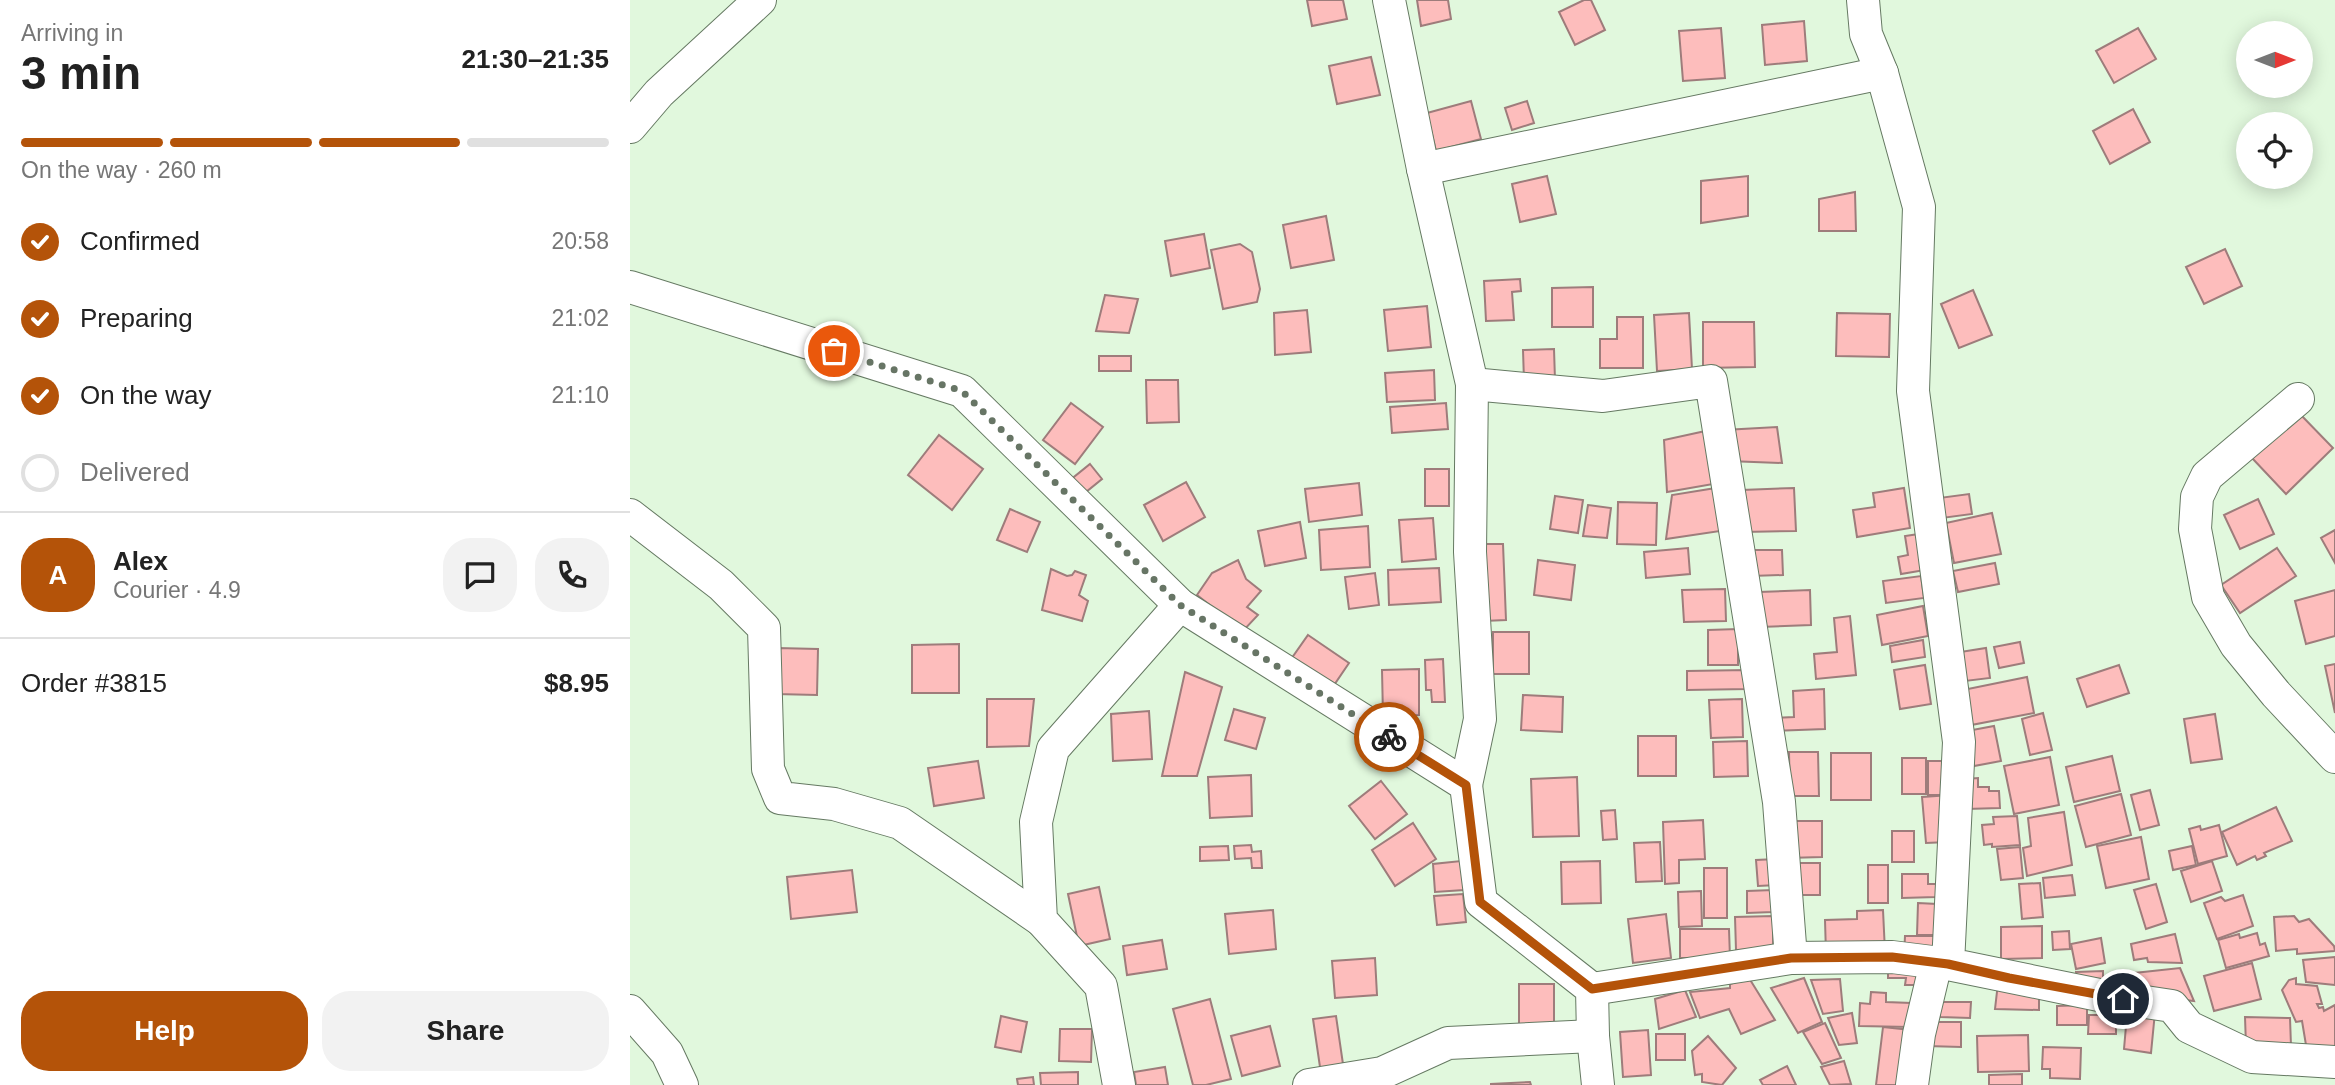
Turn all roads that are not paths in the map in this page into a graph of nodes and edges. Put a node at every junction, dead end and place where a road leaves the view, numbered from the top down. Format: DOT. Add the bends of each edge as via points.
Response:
graph roads {
  1 [pos="760,0"];
  2 [pos="1389,0"];
  3 [pos="1863,0"];
  4 [pos="1882,72"];
  5 [pos="630,127"];
  6 [pos="1423,169"];
  7 [pos="630,287"];
  8 [pos="1472,384"];
  9 [pos="2298,399"];
  10 [pos="630,515"];
  11 [pos="1180,605"];
  12 [pos="2335,757"];
  13 [pos="1466,785"];
  14 [pos="1041,920"];
  15 [pos="1791,958"];
  16 [pos="1942,964"];
  17 [pos="1592,989"];
  18 [pos="630,1011"];
  19 [pos="1593,1036"];
  20 [pos="2335,1062"];
  21 [pos="682,1085"];
  22 [pos="1119,1085"];
  23 [pos="1309,1085"];
  24 [pos="1598,1085"];
  25 [pos="1912,1085"];
  1 -- 5 [label="street" via="659,93"];
  2 -- 6 [label="street"];
  3 -- 4 [label="street" via="1866,34"];
  4 -- 6 [label="street"];
  4 -- 16 [label="street" via="1919,207 1913,391 1959,742"];
  6 -- 8 [label="street"];
  7 -- 11 [label="street" via="962,391"];
  8 -- 13 [label="street" via="1470,552 1480,719"];
  8 -- 15 [label="street" via="1603,396 1711,381 1779,802"];
  9 -- 12 [label="street" via="2207,476 2197,497 2196,529 2208,597 2236,645"];
  10 -- 14 [label="street" via="722,585 764,628 768,769 780,798 834,804 900,823"];
  11 -- 13 [label="street"];
  11 -- 14 [label="street" via="1053,749 1036,822"];
  13 -- 17 [label="street" via="1480,902"];
  14 -- 22 [label="street" via="1101,986"];
  15 -- 16 [label="street" via="1892,957"];
  15 -- 17 [label="street"];
  16 -- 20 [label="street" via="2172,1006 2189,1027 2252,1057"];
  16 -- 25 [label="street" via="1919,1034"];
  17 -- 19 [label="street"];
  18 -- 21 [label="street" via="667,1053"];
  19 -- 23 [label="street" via="1448,1043 1381,1073"];
  19 -- 24 [label="street"];
}
